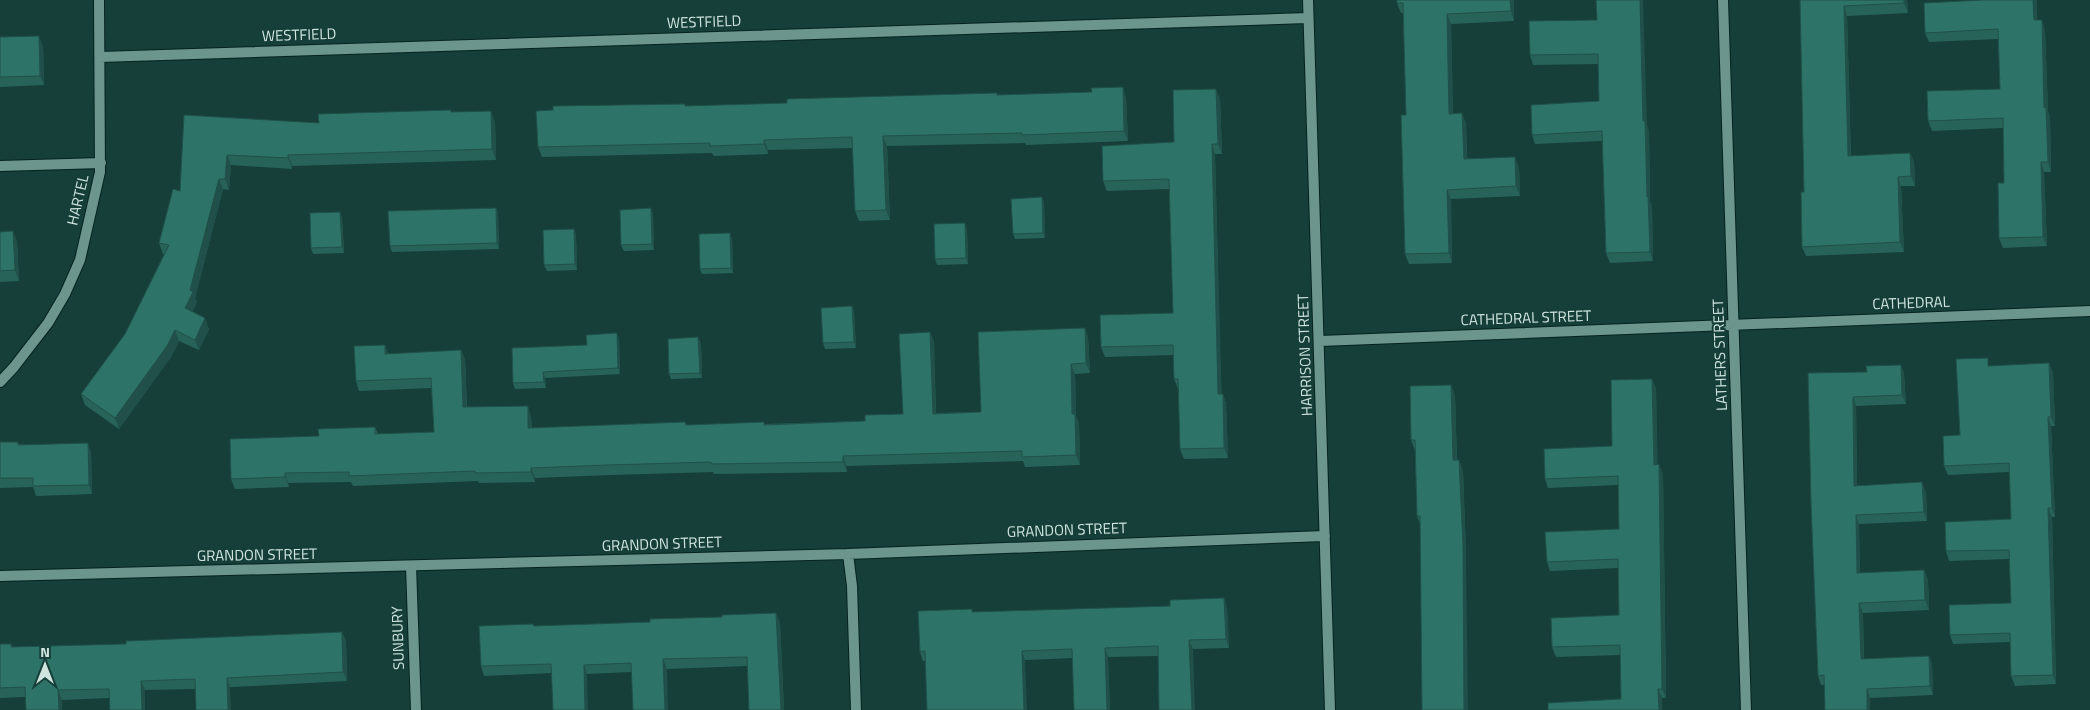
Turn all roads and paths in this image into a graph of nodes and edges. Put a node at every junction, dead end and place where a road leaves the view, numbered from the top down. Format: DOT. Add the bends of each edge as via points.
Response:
graph roads {
  1 [pos="99,0"];
  2 [pos="1308,0"];
  3 [pos="1724,0"];
  4 [pos="1308,18"];
  5 [pos="100,57"];
  6 [pos="100,163"];
  7 [pos="0,166"];
  8 [pos="2090,311"];
  9 [pos="1734,324"];
  10 [pos="1320,340"];
  11 [pos="0,382"];
  12 [pos="1325,536"];
  13 [pos="848,554"];
  14 [pos="410,566"];
  15 [pos="0,576"];
  16 [pos="416,710"];
  17 [pos="856,710"];
  18 [pos="1330,710"];
  19 [pos="1746,710"];
  1 -- 5 [label="street, HARTEL"];
  2 -- 4 [label="street, HARRISON STREET"];
  3 -- 9 [label="street, LATHERS STREET"];
  4 -- 5 [label="street, WESTFIELD"];
  4 -- 10 [label="street, HARRISON STREET"];
  5 -- 6 [label="street, HARTEL"];
  6 -- 7 [label="street"];
  6 -- 11 [label="street, HARTEL" via="80,260 48,323"];
  8 -- 9 [label="street, CATHEDRAL"];
  9 -- 10 [label="street, CATHEDRAL STREET"];
  9 -- 19 [label="street, LATHERS STREET"];
  10 -- 12 [label="street, HARRISON STREET"];
  12 -- 13 [label="street, GRANDON STREET"];
  12 -- 18 [label="street, HARRISON STREET"];
  13 -- 14 [label="street, GRANDON STREET"];
  13 -- 17 [label="street"];
  14 -- 15 [label="street, GRANDON STREET"];
  14 -- 16 [label="street, SUNBURY"];
}
